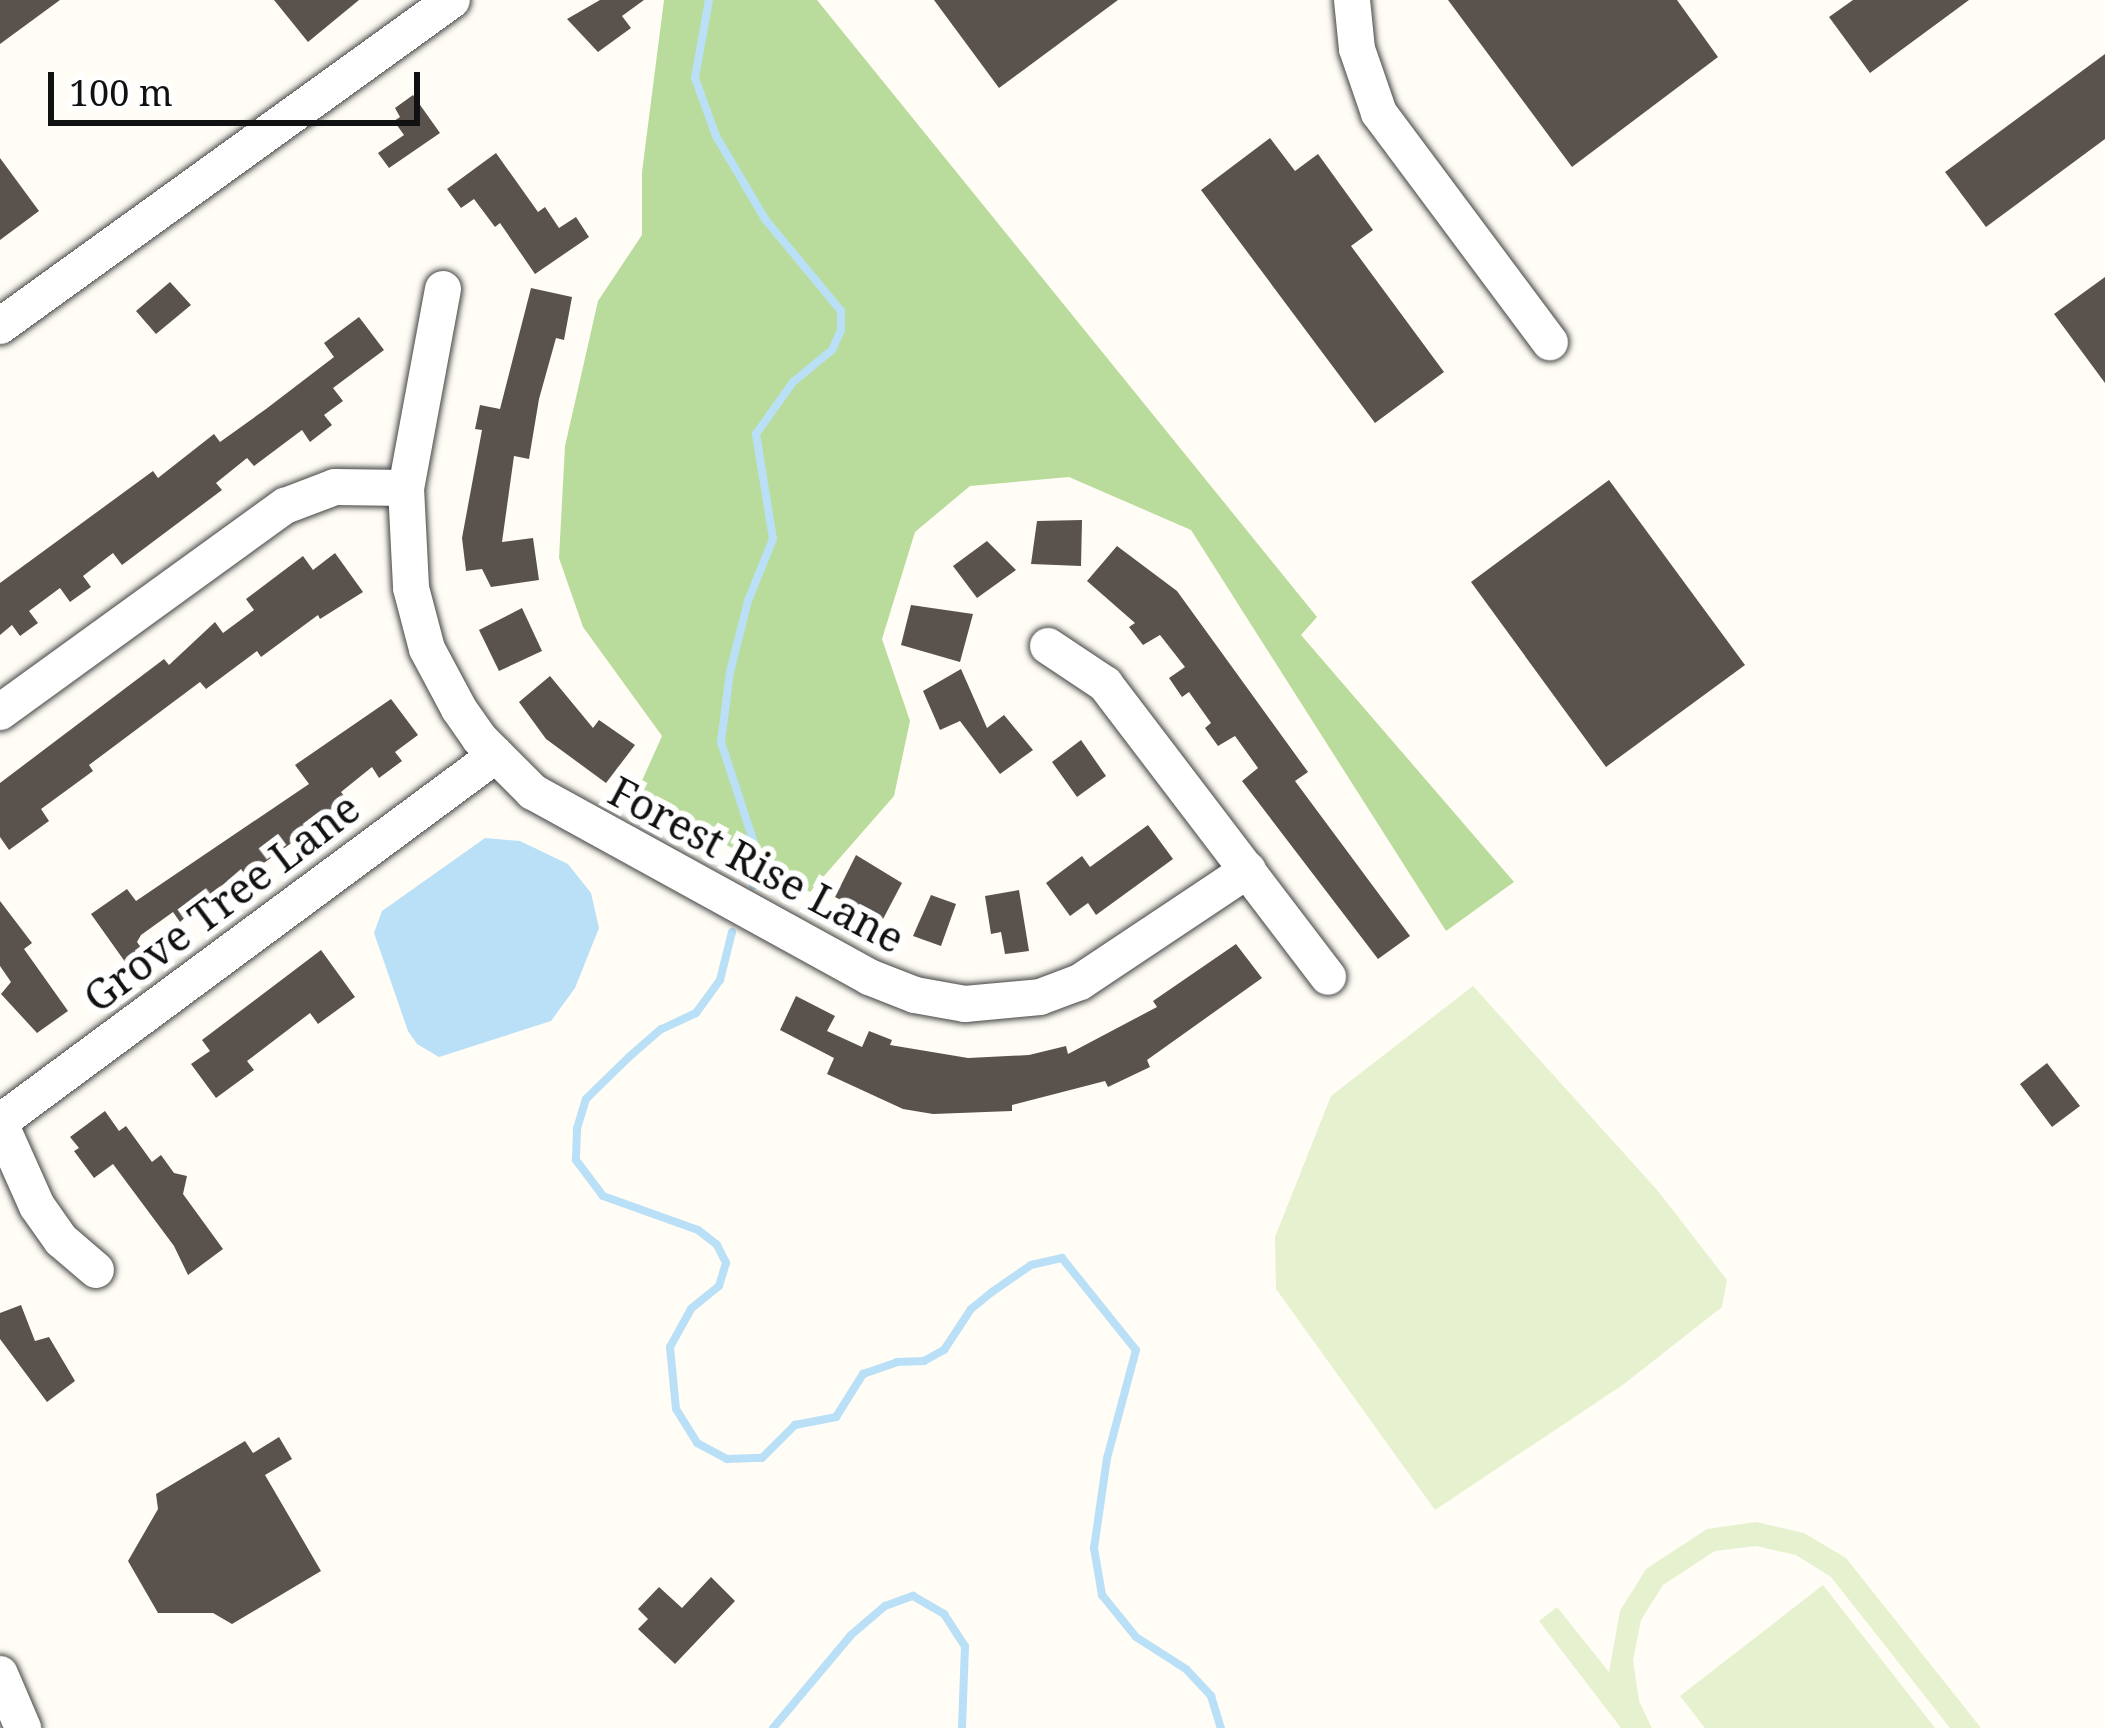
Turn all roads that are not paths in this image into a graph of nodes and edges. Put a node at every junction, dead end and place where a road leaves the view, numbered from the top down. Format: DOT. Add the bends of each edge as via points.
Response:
graph roads {
  1 [pos="452,0"];
  2 [pos="1352,0"];
  3 [pos="443,290"];
  4 [pos="0,326"];
  5 [pos="1550,342"];
  6 [pos="406,488"];
  7 [pos="1048,646"];
  8 [pos="0,712"];
  9 [pos="496,755"];
  10 [pos="1248,870"];
  11 [pos="1328,977"];
  12 [pos="0,1123"];
  13 [pos="96,1270"];
  14 [pos="0,1674"];
  15 [pos="23,1728"];
  1 -- 4 [label="street"];
  2 -- 5 [label="street" via="1357,49 1379,112"];
  3 -- 6 [label="street, Forest Rise Lane"];
  6 -- 8 [label="street" via="350,485 298,499"];
  6 -- 9 [label="street, Forest Rise Lane" via="406,555 428,649 459,709"];
  7 -- 10 [label="street" via="1105,684"];
  9 -- 10 [label="street, Forest Rise Lane" via="573,819 869,977 965,1004 1040,997 1080,982"];
  9 -- 12 [label="street, Grove Tree Lane"];
  10 -- 11 [label="street"];
  12 -- 13 [label="street" via="37,1206"];
  14 -- 15 [label="street"];
}
